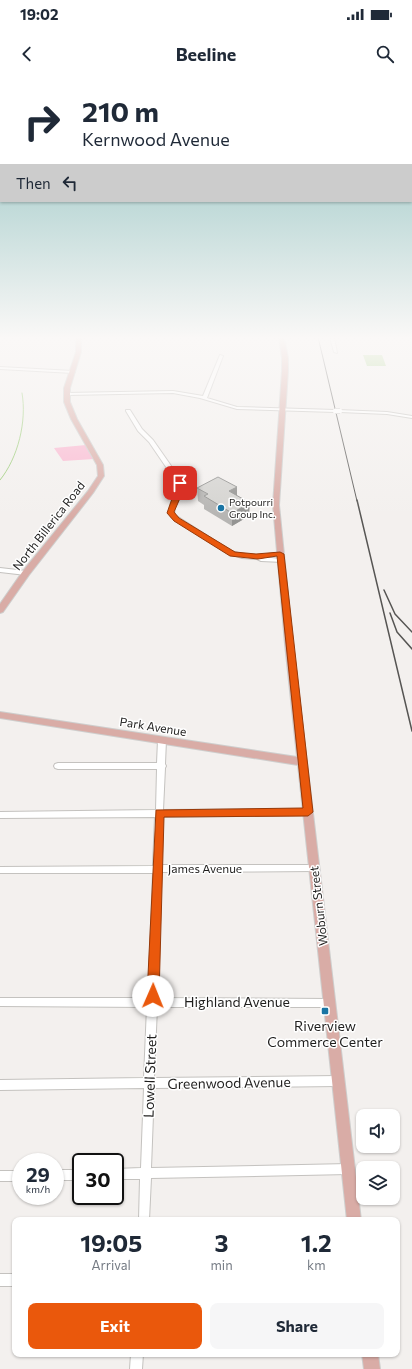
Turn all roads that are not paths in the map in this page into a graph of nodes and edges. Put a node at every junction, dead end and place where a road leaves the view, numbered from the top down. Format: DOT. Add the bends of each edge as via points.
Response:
graph roads {
  1 [pos="67,397"];
  2 [pos="200,397"];
  3 [pos="283,397"];
  4 [pos="205,398"];
  5 [pos="282,410"];
  6 [pos="128,411"];
  7 [pos="412,417"];
  8 [pos="280,554"];
  9 [pos="258,556"];
  10 [pos="281,561"];
  11 [pos="0,570"];
  12 [pos="26,573"];
  13 [pos="0,610"];
  14 [pos="0,715"];
  15 [pos="162,740"];
  16 [pos="303,762"];
  17 [pos="58,766"];
  18 [pos="162,766"];
  19 [pos="308,812"];
  20 [pos="159,813"];
  21 [pos="0,815"];
  22 [pos="314,868"];
  23 [pos="156,869"];
  24 [pos="0,870"];
  25 [pos="0,1002"];
  26 [pos="152,1002"];
  27 [pos="330,1003"];
  28 [pos="338,1081"];
  29 [pos="149,1084"];
  30 [pos="0,1085"];
  31 [pos="349,1169"];
  32 [pos="124,1174"];
  33 [pos="146,1174"];
  34 [pos="0,1176"];
  35 [pos="12,1176"];
  36 [pos="144,1217"];
  37 [pos="354,1217"];
  38 [pos="0,1280"];
  39 [pos="12,1280"];
  40 [pos="137,1357"];
  41 [pos="370,1357"];
  42 [pos="136,1369"];
  43 [pos="372,1369"];
  1 -- 12 [label="main road, North Billerica Road" via="68,405 100,464 102,476"];
  2 -- 4 [label="street"];
  3 -- 5 [label="main road, Woburn Street"];
  4 -- 5 [label="street" via="237,408"];
  5 -- 7 [label="street" via="387,413"];
  5 -- 8 [label="main road, Woburn Street" via="276,505"];
  6 -- 9 [label="street" via="180,483 171,510 173,516 229,552 242,556"];
  8 -- 9 [label="street"];
  8 -- 10 [label="main road, Woburn Street"];
  9 -- 10 [label="street" via="260,559"];
  10 -- 16 [label="main road, Woburn Street"];
  11 -- 12 [label="street"];
  12 -- 13 [label="main road, North Billerica Road"];
  14 -- 15 [label="main road, Park Avenue"];
  15 -- 16 [label="main road, Park Avenue"];
  15 -- 18 [label="street, Lowell Street"];
  16 -- 19 [label="main road, Woburn Street"];
  17 -- 18 [label="street"];
  18 -- 20 [label="street, Lowell Street"];
  19 -- 20 [label="street"];
  19 -- 22 [label="main road, Woburn Street"];
  20 -- 21 [label="street"];
  20 -- 23 [label="street, Lowell Street"];
  22 -- 23 [label="street, James Avenue"];
  22 -- 27 [label="main road, Woburn Street"];
  23 -- 24 [label="street, James Avenue"];
  23 -- 26 [label="street, Lowell Street"];
  25 -- 26 [label="street, Highland Avenue"];
  26 -- 27 [label="street, Highland Avenue"];
  26 -- 29 [label="street, Lowell Street"];
  27 -- 28 [label="main road, Woburn Street"];
  28 -- 29 [label="street, Greenwood Avenue"];
  28 -- 31 [label="main road, Woburn Street"];
  29 -- 30 [label="street, Greenwood Avenue"];
  29 -- 33 [label="street, Lowell Street"];
  31 -- 33 [label="street"];
  31 -- 37 [label="main road, Woburn Street"];
  32 -- 33 [label="street"];
  33 -- 36 [label="street, Lowell Street"];
  34 -- 35 [label="street"];
  38 -- 39 [label="street"];
  40 -- 42 [label="street"];
  41 -- 43 [label="main road"];
}
